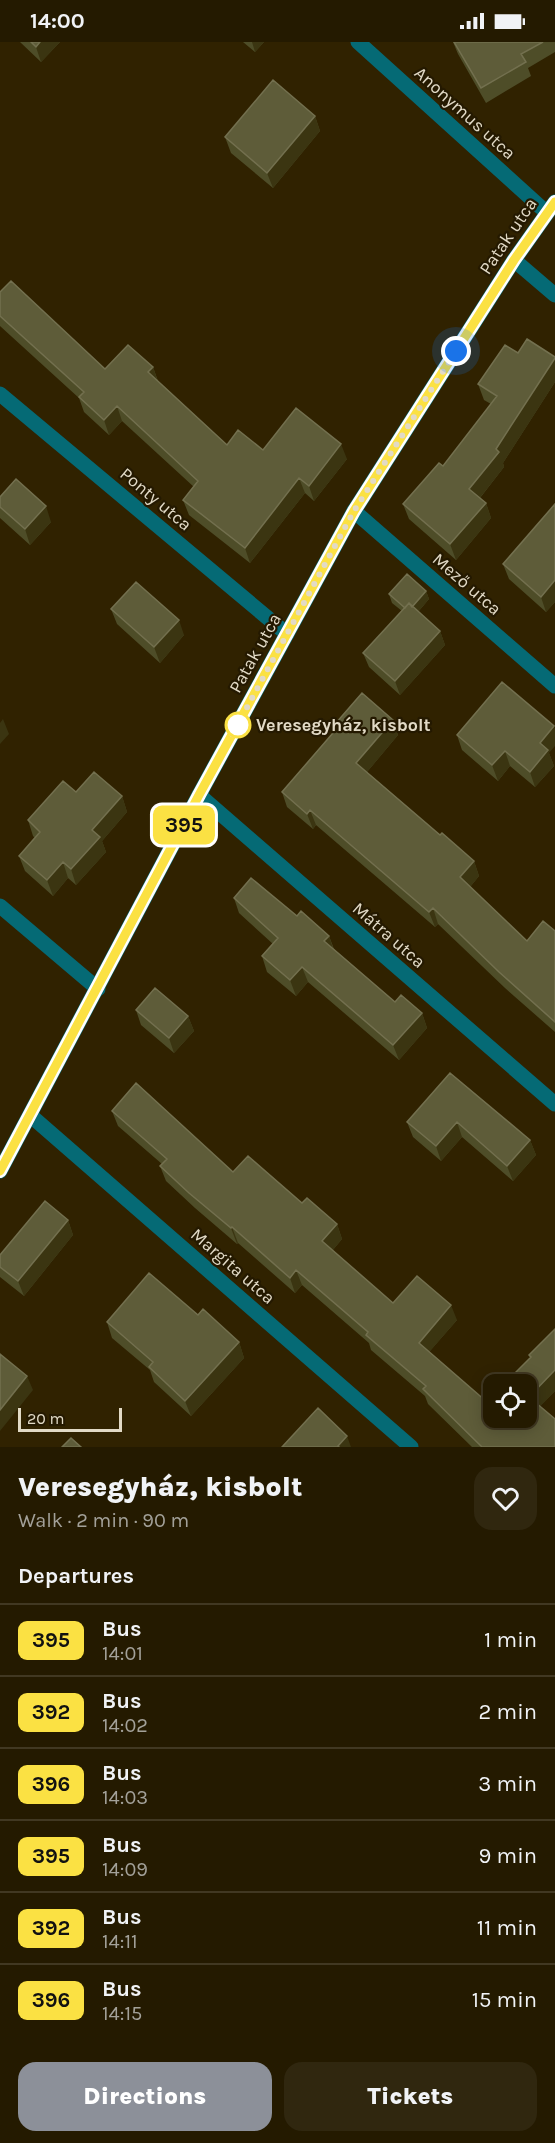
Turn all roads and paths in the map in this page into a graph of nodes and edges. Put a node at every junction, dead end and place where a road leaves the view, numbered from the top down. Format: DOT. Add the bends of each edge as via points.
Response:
graph roads {
  1 [pos="358,42"];
  2 [pos="551,207"];
  3 [pos="514,260"];
  4 [pos="555,296"];
  5 [pos="0,394"];
  6 [pos="354,511"];
  7 [pos="287,634"];
  8 [pos="555,686"];
  9 [pos="199,795"];
  10 [pos="0,906"];
  11 [pos="98,989"];
  12 [pos="555,1104"];
  13 [pos="30,1115"];
  14 [pos="0,1171"];
  15 [pos="411,1447"];
  1 -- 2 [label="street, Anonymus utca"];
  2 -- 3 [label="street, Patak utca"];
  3 -- 4 [label="street"];
  3 -- 6 [label="street, Patak utca"];
  5 -- 7 [label="street, Ponty utca"];
  6 -- 7 [label="street, Patak utca"];
  6 -- 8 [label="street, Mező utca"];
  7 -- 9 [label="street, Patak utca"];
  9 -- 11 [label="street, Patak utca"];
  9 -- 12 [label="street, Mátra utca"];
  10 -- 11 [label="street"];
  11 -- 13 [label="street, Patak utca"];
  13 -- 14 [label="street, Patak utca"];
  13 -- 15 [label="street, Margita utca"];
}
